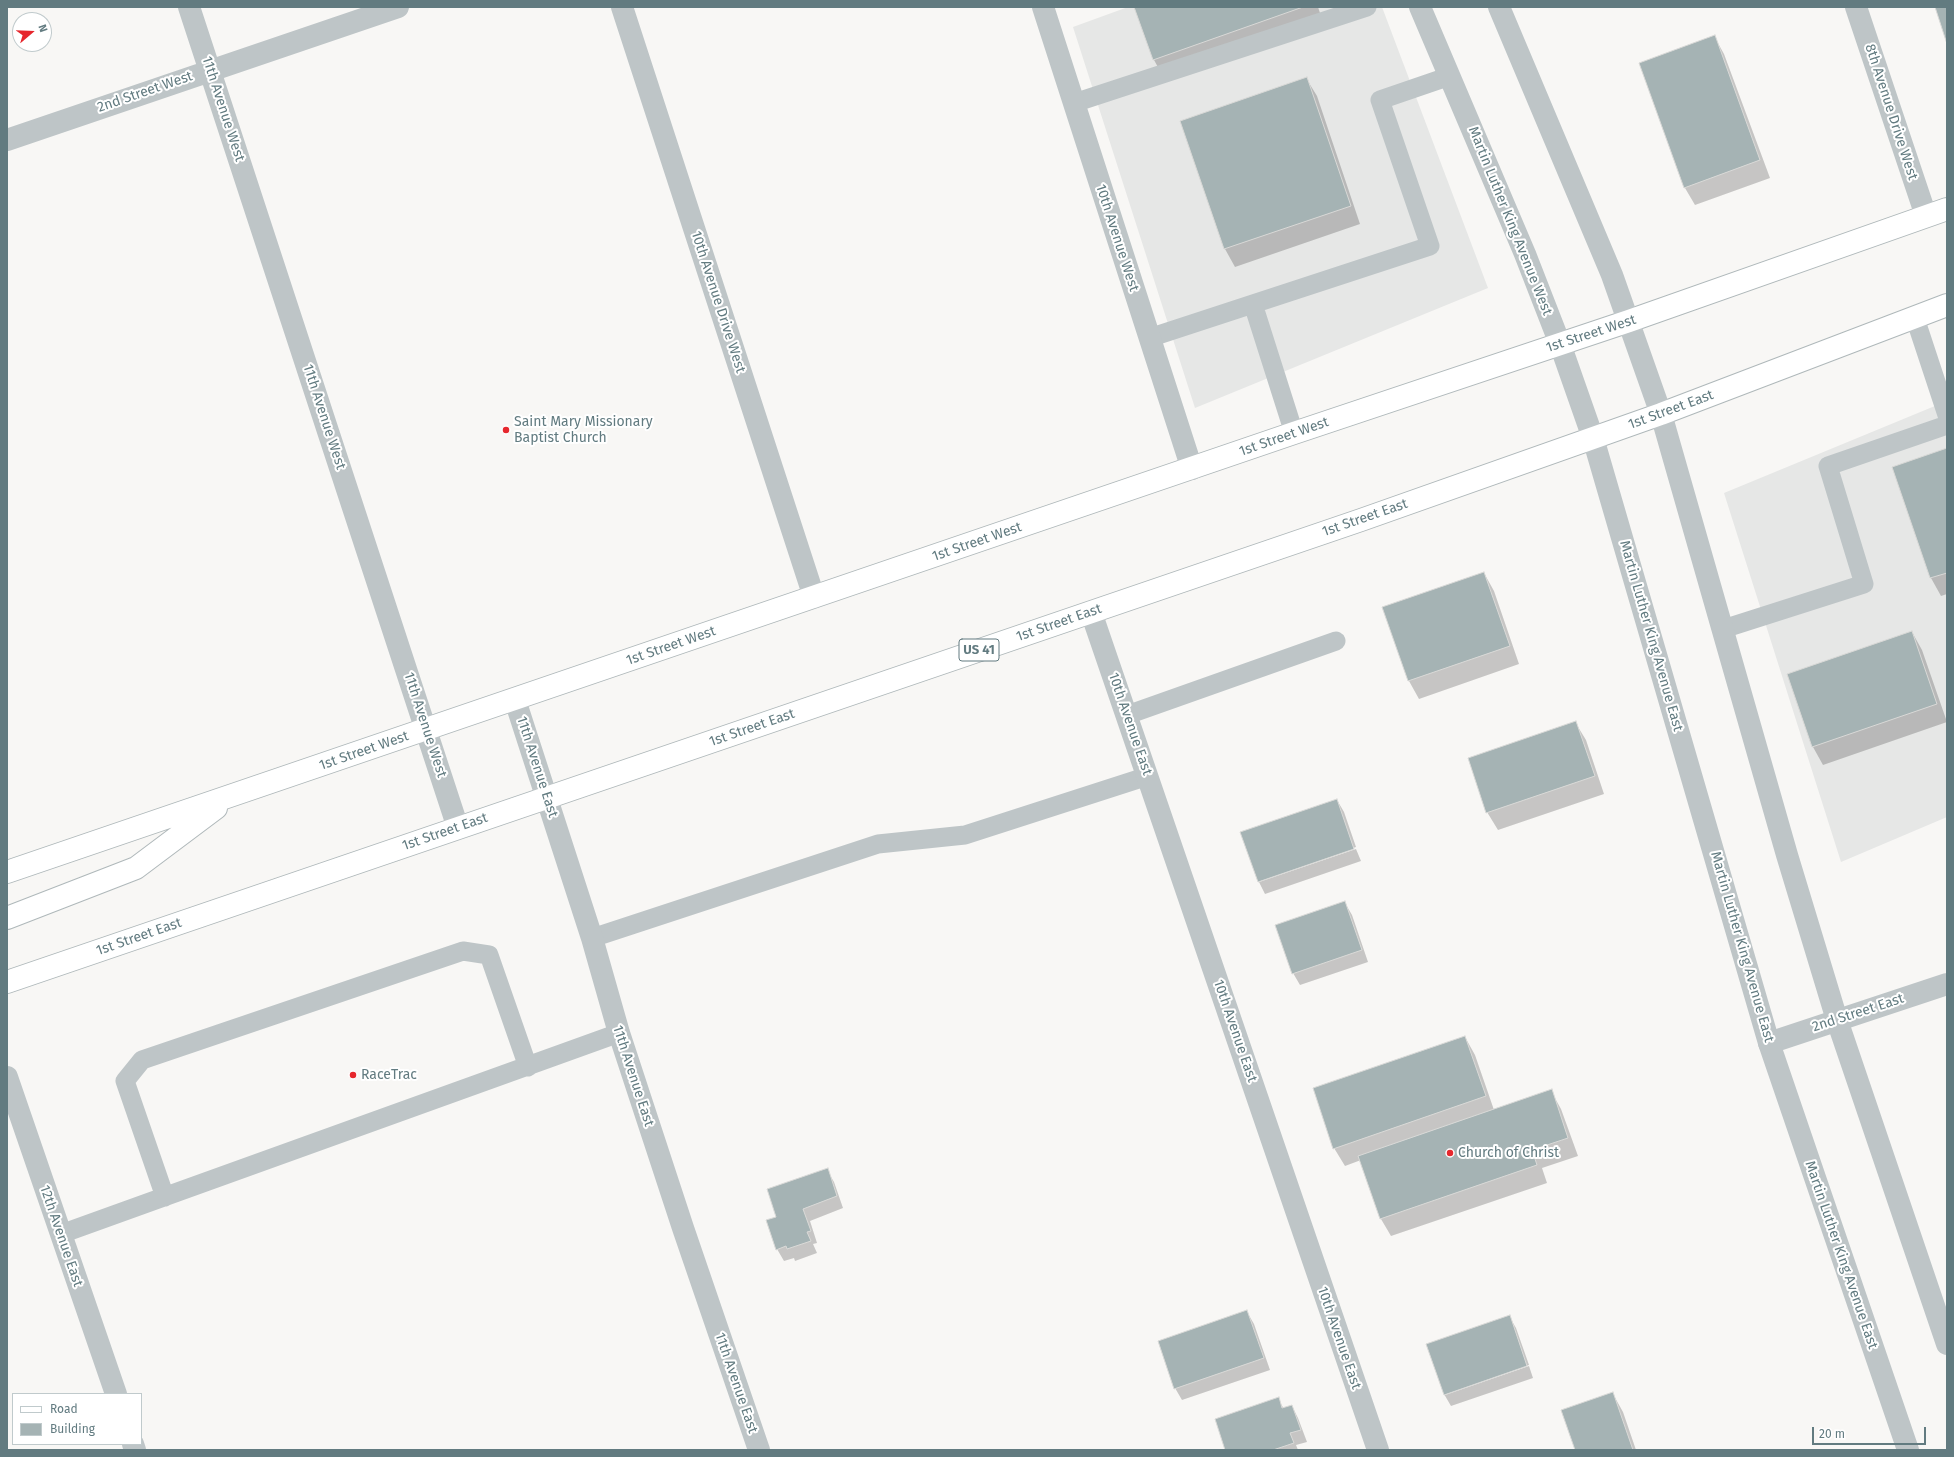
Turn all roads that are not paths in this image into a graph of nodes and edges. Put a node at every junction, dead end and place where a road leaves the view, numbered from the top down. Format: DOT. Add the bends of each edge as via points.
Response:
graph roads {
  1 [pos="189,7"];
  2 [pos="398,7"];
  3 [pos="622,7"];
  4 [pos="1043,7"];
  5 [pos="1366,7"];
  6 [pos="1420,7"];
  7 [pos="1500,7"];
  8 [pos="1856,7"];
  9 [pos="210,70"];
  10 [pos="1450,76"];
  11 [pos="1074,103"];
  12 [pos="7,140"];
  13 [pos="1947,209"];
  14 [pos="1926,216"];
  15 [pos="1253,304"];
  16 [pos="1947,306"];
  17 [pos="1915,318"];
  18 [pos="1629,321"];
  19 [pos="1149,338"];
  20 [pos="1560,344"];
  21 [pos="1661,414"];
  22 [pos="1947,415"];
  23 [pos="1947,425"];
  24 [pos="1294,433"];
  25 [pos="1593,438"];
  26 [pos="1192,469"];
  27 [pos="814,598"];
  28 [pos="1091,612"];
  29 [pos="1723,629"];
  30 [pos="1336,641"];
  31 [pos="515,700"];
  32 [pos="1127,715"];
  33 [pos="427,730"];
  34 [pos="1148,776"];
  35 [pos="231,796"];
  36 [pos="547,798"];
  37 [pos="458,828"];
  38 [pos="7,872"];
  39 [pos="7,918"];
  40 [pos="592,938"];
  41 [pos="7,982"];
  42 [pos="1947,984"];
  43 [pos="1837,1020"];
  44 [pos="619,1033"];
  45 [pos="1769,1042"];
  46 [pos="528,1066"];
  47 [pos="7,1077"];
  48 [pos="165,1197"];
  49 [pos="61,1234"];
  50 [pos="1947,1344"];
  51 [pos="116,1393"];
  52 [pos="759,1450"];
  53 [pos="1378,1450"];
  54 [pos="1908,1450"];
  1 -- 9 [label="street, 11th Avenue West"];
  2 -- 9 [label="street, 2nd Street West"];
  3 -- 27 [label="street, 10th Avenue Drive West"];
  4 -- 11 [label="street, 10th Avenue West"];
  5 -- 11 [label="lane"];
  6 -- 10 [label="street, Martin Luther King Avenue West"];
  7 -- 18 [label="street"];
  8 -- 14 [label="street, 8th Avenue Drive West"];
  9 -- 12 [label="street, 2nd Street West"];
  9 -- 33 [label="street, 11th Avenue West"];
  10 -- 15 [label="lane" via="1380,100 1430,246"];
  10 -- 20 [label="street, Martin Luther King Avenue West"];
  11 -- 19 [label="street, 10th Avenue West"];
  13 -- 14 [label="main road, 1st Street West"];
  14 -- 18 [label="main road, 1st Street West"];
  15 -- 19 [label="lane"];
  15 -- 24 [label="lane"];
  16 -- 17 [label="main road, 1st Street East / US 41"];
  17 -- 21 [label="main road, 1st Street East / US 41"];
  17 -- 22 [label="lane"];
  18 -- 20 [label="main road, 1st Street West"];
  18 -- 21 [label="street"];
  19 -- 26 [label="street, 10th Avenue West"];
  20 -- 24 [label="main road, 1st Street West"];
  20 -- 25 [label="street, Martin Luther King Avenue West"];
  21 -- 25 [label="main road, 1st Street East / US 41"];
  21 -- 29 [label="street"];
  23 -- 29 [label="lane" via="1828,466 1864,584"];
  24 -- 26 [label="main road, 1st Street West"];
  25 -- 28 [label="main road, 1st Street East / US 41"];
  25 -- 45 [label="street, Martin Luther King Avenue East"];
  26 -- 27 [label="main road, 1st Street West"];
  27 -- 31 [label="main road, 1st Street West"];
  28 -- 32 [label="street, 10th Avenue East"];
  28 -- 36 [label="main road, 1st Street East / US 41"];
  29 -- 43 [label="street"];
  30 -- 32 [label="lane"];
  31 -- 33 [label="main road, 1st Street West"];
  31 -- 36 [label="street, 11th Avenue East"];
  32 -- 34 [label="street, 10th Avenue East"];
  33 -- 35 [label="main road, 1st Street West"];
  33 -- 37 [label="street, 11th Avenue West"];
  34 -- 40 [label="lane" via="965,835 878,844"];
  34 -- 53 [label="street, 10th Avenue East"];
  35 -- 38 [label="main road, 1st Street West"];
  35 -- 39 [label="main road" via="136,868"];
  36 -- 37 [label="main road, 1st Street East / US 41"];
  36 -- 40 [label="street, 11th Avenue East"];
  37 -- 41 [label="main road, 1st Street East / US 41"];
  40 -- 44 [label="street, 11th Avenue East"];
  42 -- 43 [label="street, 2nd Street East"];
  43 -- 45 [label="street, 2nd Street East"];
  43 -- 50 [label="street"];
  44 -- 46 [label="lane"];
  44 -- 52 [label="street, 11th Avenue East"];
  45 -- 54 [label="street, Martin Luther King Avenue East"];
  46 -- 48 [label="lane"];
  46 -- 48 [label="lane" via="489,955 463,951 142,1060 125,1081"];
  47 -- 49 [label="street, 12th Avenue East"];
  48 -- 49 [label="lane"];
  49 -- 51 [label="street, 12th Avenue East"];
}
